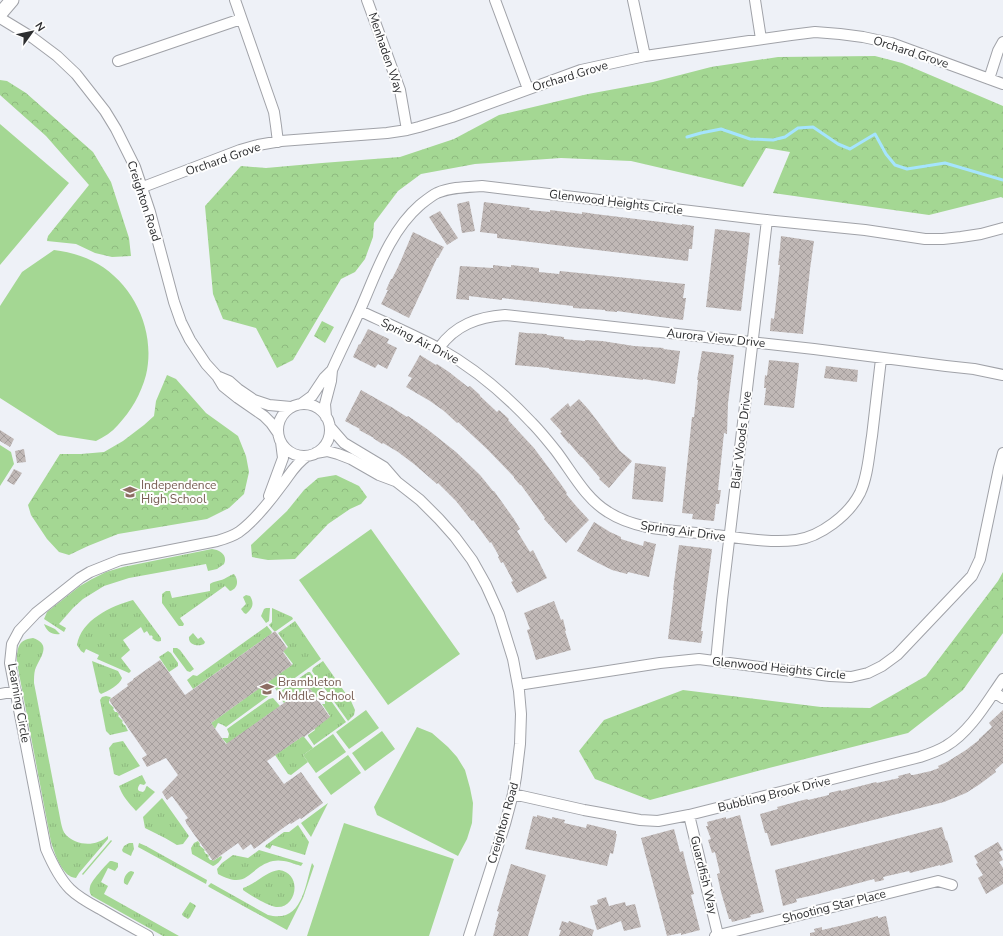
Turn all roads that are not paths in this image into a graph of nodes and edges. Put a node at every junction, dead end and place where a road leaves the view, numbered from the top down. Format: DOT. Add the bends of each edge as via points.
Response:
graph roads {
  1 [pos="12,0"];
  2 [pos="235,0"];
  3 [pos="367,0"];
  4 [pos="495,0"];
  5 [pos="633,0"];
  6 [pos="756,0"];
  7 [pos="0,14"];
  8 [pos="0,18"];
  9 [pos="241,19"];
  10 [pos="761,40"];
  11 [pos="1003,42"];
  12 [pos="645,56"];
  13 [pos="118,61"];
  14 [pos="989,79"];
  15 [pos="1003,84"];
  16 [pos="528,89"];
  17 [pos="406,130"];
  18 [pos="278,142"];
  19 [pos="142,187"];
  20 [pos="767,220"];
  21 [pos="1003,228"];
  22 [pos="360,311"];
  23 [pos="753,342"];
  24 [pos="439,348"];
  25 [pos="881,359"];
  26 [pos="332,370"];
  27 [pos="1003,375"];
  28 [pos="217,376"];
  29 [pos="296,405"];
  30 [pos="328,422"];
  31 [pos="279,438"];
  32 [pos="1003,453"];
  33 [pos="311,454"];
  34 [pos="397,482"];
  35 [pos="265,507"];
  36 [pos="729,537"];
  37 [pos="716,661"];
  38 [pos="1003,679"];
  39 [pos="518,685"];
  40 [pos="16,691"];
  41 [pos="994,692"];
  42 [pos="0,694"];
  43 [pos="1003,698"];
  44 [pos="513,794"];
  45 [pos="689,815"];
  46 [pos="952,885"];
  47 [pos="148,936"];
  48 [pos="469,936"];
  49 [pos="717,936"];
  1 -- 7 [label="main road"];
  2 -- 9 [label="street"];
  3 -- 17 [label="street, Menhaden Way" via="400,90"];
  4 -- 16 [label="street"];
  5 -- 12 [label="street"];
  6 -- 10 [label="street"];
  8 -- 19 [label="street, Creighton Road" via="33,38 76,74 116,129 136,168"];
  9 -- 13 [label="street"];
  9 -- 18 [label="street" via="274,112"];
  10 -- 12 [label="street, Orchard Grove"];
  10 -- 14 [label="street, Orchard Grove" via="815,32 863,37 891,43"];
  11 -- 14 [label="street"];
  12 -- 16 [label="street, Orchard Grove" via="581,70"];
  14 -- 15 [label="street, Orchard Grove"];
  16 -- 17 [label="street, Orchard Grove" via="452,117"];
  17 -- 18 [label="street, Orchard Grove"];
  18 -- 19 [label="street, Orchard Grove" via="240,150"];
  19 -- 28 [label="street, Creighton Road" via="181,322 206,364"];
  20 -- 21 [label="street, Glenwood Heights Circle" via="925,239 961,237"];
  20 -- 22 [label="street, Glenwood Heights Circle" via="482,186 451,188 427,200 396,232"];
  20 -- 23 [label="street, Blair Woods Drive"];
  22 -- 24 [label="street, Spring Air Drive"];
  22 -- 26 [label="street, Glenwood Heights Circle"];
  23 -- 24 [label="street, Aurora View Drive" via="504,315 482,318 461,327 445,339"];
  23 -- 25 [label="street, Aurora View Drive"];
  23 -- 36 [label="street, Blair Woods Drive"];
  24 -- 36 [label="street, Spring Air Drive" via="483,378 509,400 555,450 595,502 608,512 625,521 644,526"];
  25 -- 27 [label="street, Aurora View Drive" via="974,369"];
  25 -- 36 [label="street, Spring Air Drive" via="864,480 860,493 842,517 813,535 798,540"];
  26 -- 29 [label="street, Glenwood Heights Circle" via="312,396"];
  26 -- 30 [label="street, Glenwood Heights Circle" via="325,404"];
  28 -- 29 [label="street, Creighton Road" via="229,381 254,400 270,405"];
  28 -- 31 [label="street, Creighton Road" via="238,398 264,416"];
  29 -- 30 [label="street, Creighton Road" via="308,404 316,407 322,411"];
  29 -- 31 [label="street" via="280,418"];
  30 -- 33 [label="street" via="327,442"];
  30 -- 34 [label="street, Creighton Road" via="344,443 384,466"];
  31 -- 33 [label="street, Creighton Road" via="285,449 292,453 299,456"];
  31 -- 35 [label="street, Learning Circle" via="282,458"];
  32 -- 37 [label="street, Glenwood Heights Circle" via="980,559 972,576 897,655 882,666 851,677"];
  33 -- 34 [label="street, Creighton Road" via="327,451 338,454"];
  33 -- 35 [label="street, Learning Circle" via="292,470"];
  34 -- 39 [label="street, Creighton Road" via="439,519 472,560 499,614"];
  35 -- 40 [label="street, Learning Circle" via="239,532 225,539 120,560 80,578 19,630 12,644 10,658"];
  36 -- 37 [label="street, Blair Woods Drive"];
  37 -- 39 [label="street, Glenwood Heights Circle" via="681,661"];
  38 -- 41 [label="street, Bubbling Brook Drive"];
  39 -- 44 [label="street, Creighton Road" via="521,714 520,744"];
  40 -- 42 [label="street"];
  40 -- 47 [label="street, Learning Circle" via="46,849 52,862 76,894"];
  41 -- 43 [label="street"];
  41 -- 45 [label="street, Bubbling Brook Drive" via="973,722 947,746 934,752"];
  44 -- 45 [label="street, Bubbling Brook Drive" via="640,820 658,821"];
  44 -- 48 [label="street, Creighton Road"];
  45 -- 49 [label="street, Guardfish Way"];
  46 -- 49 [label="street, Shooting Star Place" via="938,881"];
}
